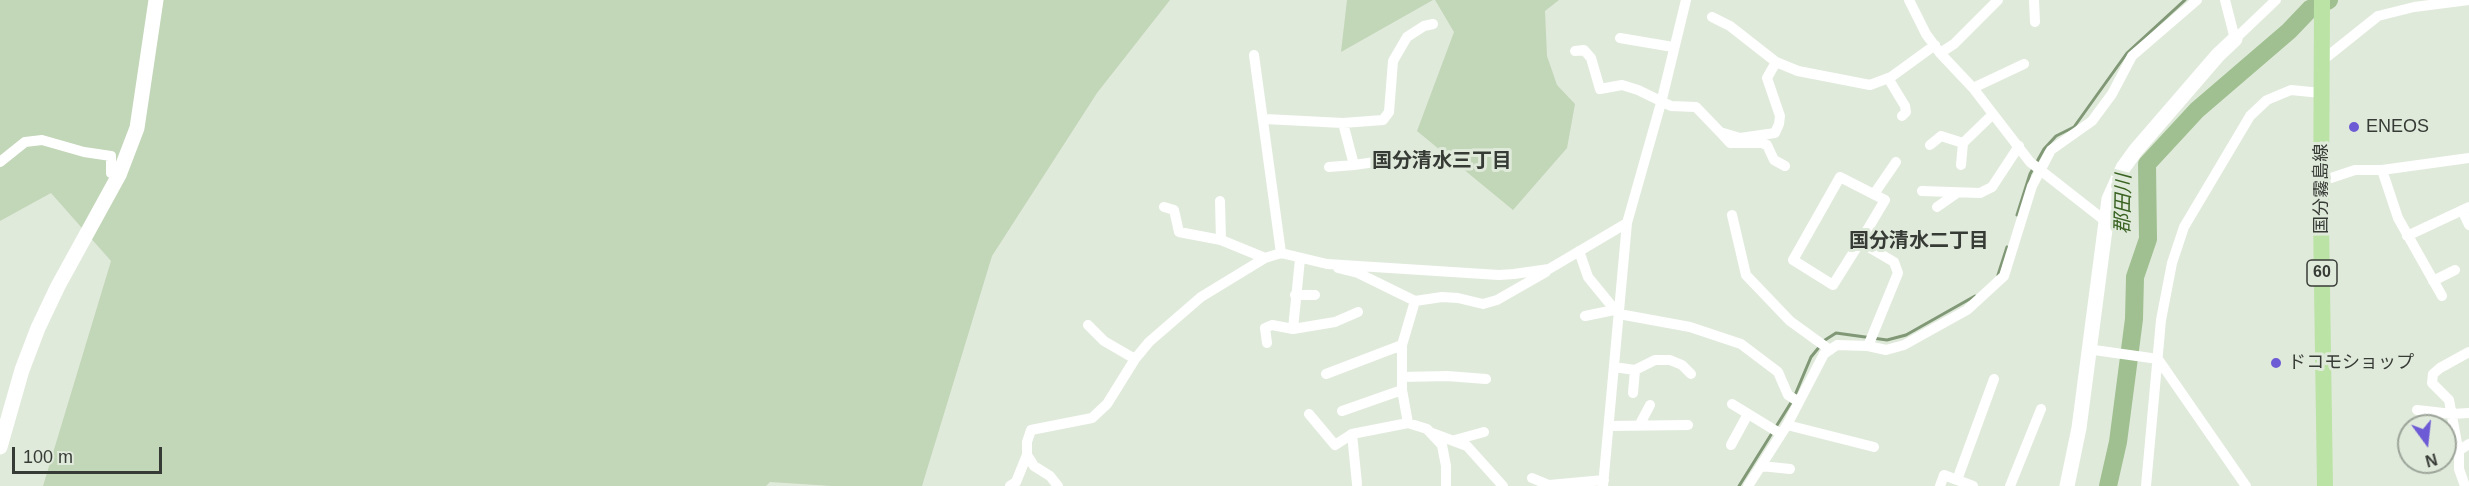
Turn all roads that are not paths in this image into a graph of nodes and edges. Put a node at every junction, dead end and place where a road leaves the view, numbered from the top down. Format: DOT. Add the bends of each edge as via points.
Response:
graph roads {
  1 [pos="156,0"];
  2 [pos="1686,0"];
  3 [pos="1909,0"];
  4 [pos="1998,0"];
  5 [pos="2034,0"];
  6 [pos="2197,0"];
  7 [pos="2225,0"];
  8 [pos="2276,0"];
  9 [pos="2322,0"];
  10 [pos="2469,0"];
  11 [pos="1712,17"];
  12 [pos="2035,22"];
  13 [pos="1433,24"];
  14 [pos="1620,38"];
  15 [pos="2235,39"];
  16 [pos="1673,47"];
  17 [pos="1937,49"];
  18 [pos="1575,51"];
  19 [pos="1254,55"];
  20 [pos="2323,60"];
  21 [pos="1776,62"];
  22 [pos="2024,64"];
  23 [pos="1888,78"];
  24 [pos="1972,88"];
  25 [pos="2321,93"];
  26 [pos="1662,104"];
  27 [pos="1992,115"];
  28 [pos="1902,116"];
  29 [pos="1264,119"];
  30 [pos="1343,123"];
  31 [pos="1720,132"];
  32 [pos="1963,143"];
  33 [pos="1930,145"];
  34 [pos="2019,146"];
  35 [pos="2469,158"];
  36 [pos="0,162"];
  37 [pos="1375,162"];
  38 [pos="1896,162"];
  39 [pos="1354,165"];
  40 [pos="1961,165"];
  41 [pos="2034,165"];
  42 [pos="1785,166"];
  43 [pos="1329,167"];
  44 [pos="2382,170"];
  45 [pos="119,175"];
  46 [pos="2322,181"];
  47 [pos="1922,191"];
  48 [pos="1874,194"];
  49 [pos="1957,194"];
  50 [pos="1220,201"];
  51 [pos="1164,207"];
  52 [pos="1937,207"];
  53 [pos="2466,208"];
  54 [pos="1732,215"];
  55 [pos="2104,219"];
  56 [pos="1627,223"];
  57 [pos="2469,225"];
  58 [pos="2407,236"];
  59 [pos="1221,240"];
  60 [pos="1860,242"];
  61 [pos="1579,251"];
  62 [pos="1281,253"];
  63 [pos="1264,258"];
  64 [pos="1300,259"];
  65 [pos="1327,264"];
  66 [pos="1549,269"];
  67 [pos="2455,270"];
  68 [pos="2433,281"];
  69 [pos="1295,295"];
  70 [pos="1316,295"];
  71 [pos="2442,296"];
  72 [pos="1415,301"];
  73 [pos="1618,311"];
  74 [pos="1358,312"];
  75 [pos="1585,316"];
  76 [pos="1088,325"];
  77 [pos="1293,329"];
  78 [pos="1871,341"];
  79 [pos="1267,344"];
  80 [pos="1402,345"];
  81 [pos="1829,349"];
  82 [pos="2088,349"];
  83 [pos="2469,352"];
  84 [pos="1135,359"];
  85 [pos="2158,359"];
  86 [pos="1614,367"];
  87 [pos="1635,370"];
  88 [pos="1326,374"];
  89 [pos="1691,374"];
  90 [pos="1402,377"];
  91 [pos="1486,379"];
  92 [pos="1994,379"];
  93 [pos="1402,390"];
  94 [pos="1633,393"];
  95 [pos="1799,401"];
  96 [pos="1650,405"];
  97 [pos="1732,405"];
  98 [pos="2041,409"];
  99 [pos="2417,410"];
  100 [pos="1342,411"];
  101 [pos="2469,413"];
  102 [pos="1309,414"];
  103 [pos="1748,414"];
  104 [pos="2452,414"];
  105 [pos="1408,423"];
  106 [pos="1640,424"];
  107 [pos="1688,425"];
  108 [pos="1609,426"];
  109 [pos="1782,431"];
  110 [pos="1484,432"];
  111 [pos="1431,433"];
  112 [pos="1352,434"];
  113 [pos="1455,440"];
  114 [pos="2469,444"];
  115 [pos="1731,445"];
  116 [pos="2457,445"];
  117 [pos="0,447"];
  118 [pos="1874,447"];
  119 [pos="2458,451"];
  120 [pos="1027,455"];
  121 [pos="1761,466"];
  122 [pos="1790,469"];
  123 [pos="1532,478"];
  124 [pos="1957,480"];
  125 [pos="1603,483"];
  126 [pos="1357,484"];
  127 [pos="1549,485"];
  128 [pos="1010,486"];
  129 [pos="1058,486"];
  130 [pos="1446,486"];
  131 [pos="1503,486"];
  132 [pos="1748,486"];
  133 [pos="1940,486"];
  134 [pos="1973,486"];
  135 [pos="2010,486"];
  136 [pos="2067,486"];
  137 [pos="2146,486"];
  138 [pos="2246,486"];
  139 [pos="2325,486"];
  140 [pos="2466,486"];
  1 -- 45 [label="street" via="137,128"];
  2 -- 16 [label="street"];
  3 -- 17 [label="street"];
  4 -- 17 [label="street" via="1968,31"];
  5 -- 12 [label="street"];
  6 -- 41 [label="street" via="2132,56 2092,121"];
  7 -- 15 [label="street"];
  8 -- 15 [label="street"];
  9 -- 20 [label="main road, 国分霧島線 / 60"];
  10 -- 20 [label="street" via="2378,16"];
  11 -- 21 [label="street"];
  13 -- 30 [label="street" via="1407,36 1393,60 1389,112 1383,120"];
  14 -- 16 [label="street"];
  15 -- 55 [label="street" via="2123,168"];
  16 -- 26 [label="street"];
  17 -- 23 [label="street"];
  17 -- 24 [label="street"];
  18 -- 26 [label="street" via="1584,50 1591,58 1600,88 1622,86 1638,90"];
  19 -- 29 [label="street"];
  20 -- 25 [label="main road, 国分霧島線 / 60"];
  21 -- 23 [label="street" via="1798,72 1870,85"];
  21 -- 31 [label="street" via="1767,78 1780,116 1775,133 1740,138"];
  22 -- 24 [label="street"];
  23 -- 28 [label="street" via="1905,106"];
  24 -- 27 [label="street"];
  25 -- 46 [label="main road, 国分霧島線 / 60"];
  25 -- 85 [label="street" via="2291,90 2267,100 2250,116 2184,227 2172,263"];
  26 -- 31 [label="street" via="1696,107"];
  26 -- 56 [label="street"];
  27 -- 32 [label="street"];
  27 -- 34 [label="street"];
  29 -- 30 [label="street"];
  29 -- 62 [label="street"];
  30 -- 39 [label="street"];
  31 -- 42 [label="street" via="1730,143 1762,143 1774,160"];
  32 -- 33 [label="street" via="1941,136"];
  32 -- 40 [label="street"];
  34 -- 41 [label="street"];
  34 -- 49 [label="street" via="1992,187 1980,193"];
  35 -- 44 [label="street"];
  36 -- 45 [label="street" via="25,142 42,140 111,156 111,173"];
  37 -- 39 [label="street"];
  38 -- 48 [label="street"];
  39 -- 43 [label="street"];
  41 -- 55 [label="street"];
  41 -- 78 [label="street" via="2004,276 1966,310 1904,345 1886,350"];
  44 -- 46 [label="street" via="2355,170"];
  44 -- 58 [label="street"];
  45 -- 117 [label="street" via="38,328"];
  46 -- 139 [label="main road, 国分霧島線 / 60"];
  47 -- 49 [label="street"];
  48 -- 60 [label="street" via="1885,200"];
  48 -- 60 [label="street" via="1840,177 1793,260 1833,285"];
  49 -- 52 [label="street"];
  50 -- 59 [label="street"];
  51 -- 59 [label="street" via="1174,210 1179,232"];
  53 -- 57 [label="street"];
  53 -- 58 [label="street"];
  54 -- 81 [label="street" via="1746,275 1790,321"];
  55 -- 82 [label="street"];
  56 -- 61 [label="street"];
  56 -- 73 [label="street"];
  58 -- 68 [label="street"];
  59 -- 63 [label="street"];
  60 -- 78 [label="street" via="1894,262 1898,273"];
  61 -- 66 [label="street"];
  61 -- 73 [label="street" via="1588,276"];
  62 -- 63 [label="street"];
  62 -- 64 [label="street"];
  63 -- 84 [label="street" via="1201,297"];
  64 -- 65 [label="street"];
  64 -- 69 [label="street"];
  65 -- 66 [label="street" via="1499,275"];
  65 -- 72 [label="street" via="1358,273"];
  66 -- 72 [label="street" via="1497,300 1483,304 1450,297"];
  67 -- 68 [label="street"];
  68 -- 71 [label="street"];
  69 -- 70 [label="street"];
  69 -- 77 [label="street"];
  72 -- 80 [label="street"];
  73 -- 75 [label="street"];
  73 -- 86 [label="street"];
  73 -- 95 [label="street" via="1669,326 1690,327 1741,344 1778,372 1788,395"];
  74 -- 77 [label="street" via="1327,324"];
  76 -- 84 [label="street" via="1104,341"];
  77 -- 79 [label="street" via="1272,325 1265,328"];
  78 -- 81 [label="street"];
  80 -- 88 [label="street"];
  80 -- 90 [label="street"];
  81 -- 95 [label="street"];
  82 -- 85 [label="street"];
  82 -- 136 [label="street" via="2079,428"];
  83 -- 104 [label="street" via="2433,374 2432,383 2449,400"];
  84 -- 120 [label="street" via="1107,405 1092,418 1031,430"];
  85 -- 137 [label="street"];
  85 -- 138 [label="street"];
  86 -- 87 [label="street"];
  86 -- 108 [label="street"];
  87 -- 89 [label="street" via="1655,360 1670,360"];
  87 -- 94 [label="street"];
  90 -- 91 [label="street"];
  90 -- 93 [label="street"];
  92 -- 124 [label="street"];
  93 -- 100 [label="street"];
  93 -- 105 [label="street"];
  95 -- 109 [label="street"];
  96 -- 106 [label="street"];
  97 -- 103 [label="street"];
  98 -- 135 [label="street"];
  99 -- 104 [label="street"];
  101 -- 104 [label="street"];
  102 -- 112 [label="street" via="1322,422 1331,448"];
  103 -- 109 [label="street"];
  103 -- 115 [label="street"];
  105 -- 111 [label="street"];
  105 -- 112 [label="street"];
  106 -- 107 [label="street"];
  106 -- 108 [label="street"];
  108 -- 125 [label="street"];
  109 -- 118 [label="street"];
  109 -- 121 [label="street"];
  110 -- 113 [label="street"];
  111 -- 113 [label="street"];
  111 -- 130 [label="street" via="1442,445"];
  112 -- 126 [label="street"];
  113 -- 131 [label="street" via="1467,446"];
  114 -- 119 [label="street"];
  116 -- 119 [label="street"];
  119 -- 140 [label="street" via="2458,469"];
  120 -- 128 [label="street" via="1016,482"];
  120 -- 129 [label="street"];
  121 -- 122 [label="street"];
  121 -- 132 [label="street"];
  123 -- 127 [label="street"];
  124 -- 133 [label="street" via="1944,475"];
  124 -- 134 [label="street"];
  125 -- 127 [label="street"];
}
